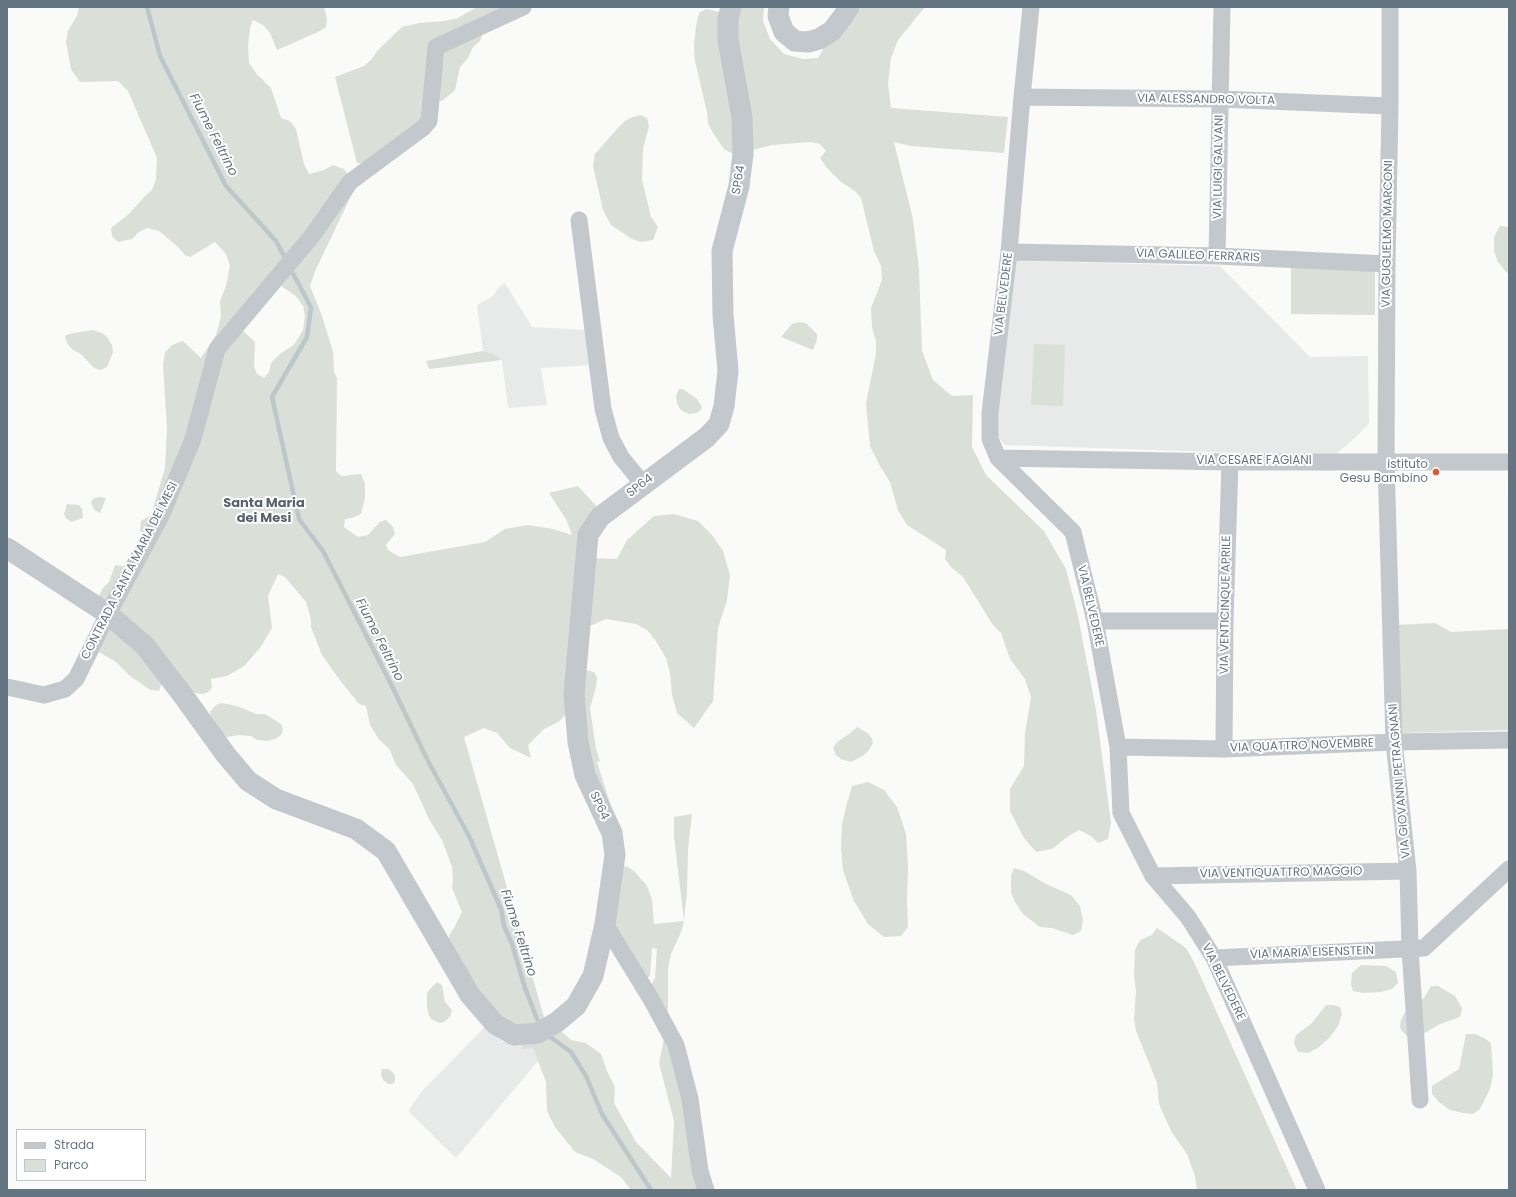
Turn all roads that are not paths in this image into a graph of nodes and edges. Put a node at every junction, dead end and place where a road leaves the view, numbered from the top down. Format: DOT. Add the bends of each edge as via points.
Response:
graph roads {
  1 [pos="523,7"];
  2 [pos="732,7"];
  3 [pos="779,7"];
  4 [pos="849,7"];
  5 [pos="1031,7"];
  6 [pos="1222,7"];
  7 [pos="1390,7"];
  8 [pos="1022,97"];
  9 [pos="1220,99"];
  10 [pos="1390,106"];
  11 [pos="579,220"];
  12 [pos="1009,252"];
  13 [pos="1217,256"];
  14 [pos="1387,264"];
  15 [pos="998,458"];
  16 [pos="1386,461"];
  17 [pos="1230,462"];
  18 [pos="1509,462"];
  19 [pos="643,484"];
  20 [pos="7,548"];
  21 [pos="108,614"];
  22 [pos="1095,621"];
  23 [pos="1225,621"];
  24 [pos="7,687"];
  25 [pos="1509,740"];
  26 [pos="1394,742"];
  27 [pos="1118,747"];
  28 [pos="1224,749"];
  29 [pos="1509,868"];
  30 [pos="1408,871"];
  31 [pos="1153,876"];
  32 [pos="605,924"];
  33 [pos="1410,949"];
  34 [pos="1214,958"];
  35 [pos="1420,1100"];
  36 [pos="706,1190"];
  37 [pos="1317,1190"];
  1 -- 21 [label="street, CONTRADA SANTA MARIA DEI MESI" via="436,47 428,121 423,128 350,182 312,236 217,349 193,439 160,516"];
  2 -- 19 [label="street, SP64" via="728,19 728,40 742,117 743,154 739,186 722,251 723,314 728,371 724,406 719,424 707,437"];
  3 -- 4 [label="street" via="778,16 784,32 795,41 808,42 832,31"];
  5 -- 8 [label="street, VIA BELVEDERE"];
  6 -- 9 [label="street, VIA LUIGI GALVANI"];
  7 -- 10 [label="street, VIA GUGLIELMO MARCONI"];
  8 -- 9 [label="street, VIA ALESSANDRO VOLTA"];
  8 -- 12 [label="street, VIA BELVEDERE"];
  9 -- 10 [label="street, VIA ALESSANDRO VOLTA"];
  9 -- 13 [label="street, VIA LUIGI GALVANI"];
  10 -- 14 [label="street, VIA GUGLIELMO MARCONI"];
  11 -- 19 [label="street" via="603,409 611,438 621,457"];
  12 -- 13 [label="street, VIA GALILEO FERRARIS"];
  12 -- 15 [label="street, VIA BELVEDERE" via="990,413 990,439"];
  13 -- 14 [label="street, VIA GALILEO FERRARIS"];
  14 -- 16 [label="street, VIA GUGLIELMO MARCONI"];
  15 -- 17 [label="street, VIA CESARE FAGIANI"];
  15 -- 22 [label="street, VIA BELVEDERE" via="1073,532"];
  16 -- 17 [label="street, VIA CESARE FAGIANI"];
  16 -- 18 [label="street, VIA CESARE FAGIANI"];
  16 -- 26 [label="street, VIA GIOVANNI PETRAGNANI"];
  17 -- 23 [label="street, VIA VENTICINQUE APRILE"];
  19 -- 32 [label="street, SP64" via="600,516 588,535 574,694 578,742 585,775 612,833 615,854"];
  20 -- 21 [label="street, SP64"];
  21 -- 24 [label="street, CONTRADA SANTA MARIA DEI MESI" via="76,679 65,689 44,695"];
  21 -- 32 [label="street, SP64" via="145,646 248,781 276,799 356,829 386,851 470,995 495,1024 514,1035 538,1033 557,1022 576,1006 593,976"];
  22 -- 23 [label="street"];
  22 -- 27 [label="street, VIA BELVEDERE"];
  23 -- 28 [label="street, VIA VENTICINQUE APRILE"];
  25 -- 26 [label="street, VIA QUATTRO NOVEMBRE"];
  26 -- 28 [label="street, VIA QUATTRO NOVEMBRE"];
  26 -- 30 [label="street, VIA GIOVANNI PETRAGNANI"];
  27 -- 28 [label="street, VIA QUATTRO NOVEMBRE"];
  27 -- 31 [label="street, VIA BELVEDERE" via="1121,813"];
  29 -- 33 [label="street, VIA MARIA EISENSTEIN" via="1424,948"];
  30 -- 31 [label="street, VIA VENTIQUATTRO MAGGIO"];
  30 -- 33 [label="street, VIA GIOVANNI PETRAGNANI"];
  31 -- 34 [label="street, VIA BELVEDERE" via="1188,917"];
  32 -- 36 [label="street" via="676,1045 690,1099 700,1171"];
  33 -- 34 [label="street, VIA MARIA EISENSTEIN"];
  33 -- 35 [label="street, VIA GIOVANNI PETRAGNANI"];
  34 -- 37 [label="street, VIA BELVEDERE"];
}
